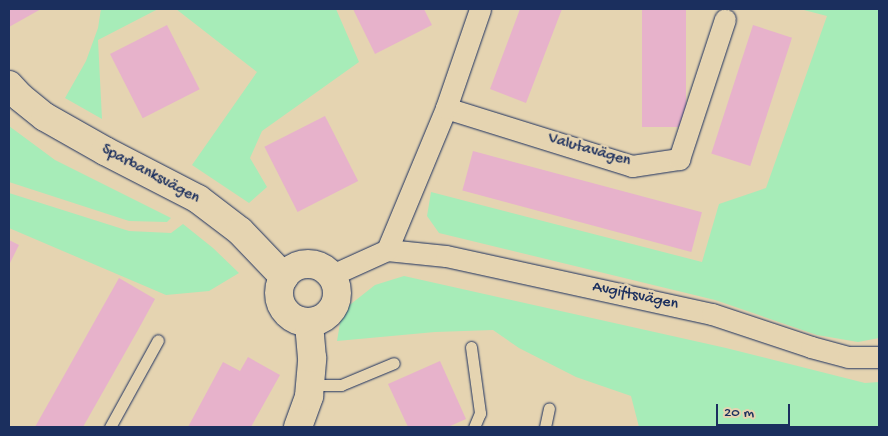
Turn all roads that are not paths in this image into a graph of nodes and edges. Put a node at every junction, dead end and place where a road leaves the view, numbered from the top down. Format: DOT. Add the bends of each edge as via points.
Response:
graph roads {
  1 [pos="480,9"];
  2 [pos="725,19"];
  3 [pos="9,85"];
  4 [pos="446,108"];
  5 [pos="388,250"];
  6 [pos="332,275"];
  7 [pos="284,277"];
  8 [pos="309,323"];
  9 [pos="158,340"];
  10 [pos="471,347"];
  11 [pos="879,357"];
  12 [pos="394,363"];
  13 [pos="310,385"];
  14 [pos="549,408"];
  15 [pos="110,427"];
  16 [pos="298,427"];
  17 [pos="474,427"];
  18 [pos="545,427"];
  1 -- 4 [label="street"];
  2 -- 4 [label="street, Valutavägen" via="679,159 632,166"];
  3 -- 7 [label="street, Sparbanksvägen" via="45,117 198,199 240,231"];
  4 -- 5 [label="street"];
  5 -- 6 [label="street"];
  5 -- 11 [label="street, Avgiftsvägen" via="446,256 712,314 848,357"];
  6 -- 7 [label="street" via="325,268 307,263 298,265"];
  6 -- 8 [label="street" via="336,282 337,301 327,316"];
  7 -- 8 [label="street" via="279,294 285,311"];
  8 -- 13 [label="street"];
  9 -- 15 [label="lane"];
  10 -- 17 [label="lane" via="480,413"];
  12 -- 13 [label="lane" via="341,385"];
  13 -- 16 [label="street"];
  14 -- 18 [label="lane"];
}
